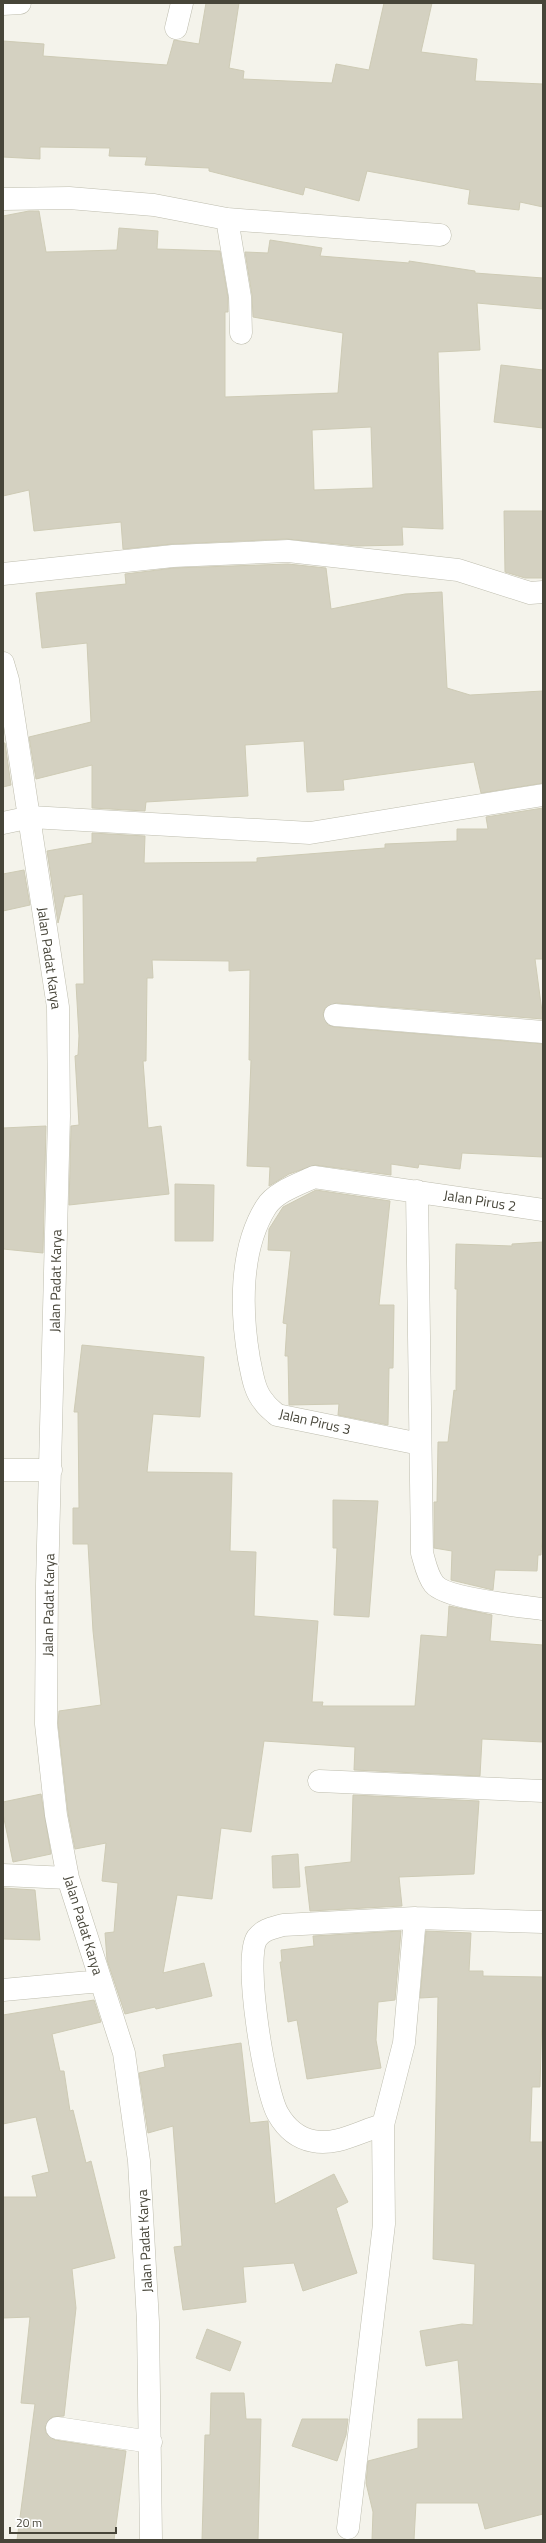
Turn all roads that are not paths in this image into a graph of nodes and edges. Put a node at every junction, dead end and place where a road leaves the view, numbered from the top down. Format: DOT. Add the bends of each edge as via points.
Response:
graph roads {
  1 [pos="20,3"];
  2 [pos="182,3"];
  3 [pos="3,4"];
  4 [pos="176,28"];
  5 [pos="3,199"];
  6 [pos="227,219"];
  7 [pos="440,235"];
  8 [pos="241,333"];
  9 [pos="3,574"];
  10 [pos="543,592"];
  11 [pos="3,663"];
  12 [pos="543,795"];
  13 [pos="31,817"];
  14 [pos="3,823"];
  15 [pos="335,1015"];
  16 [pos="543,1032"];
  17 [pos="417,1191"];
  18 [pos="543,1210"];
  19 [pos="420,1444"];
  20 [pos="3,1470"];
  21 [pos="51,1470"];
  22 [pos="543,1609"];
  23 [pos="319,1781"];
  24 [pos="543,1791"];
  25 [pos="3,1874"];
  26 [pos="68,1878"];
  27 [pos="415,1918"];
  28 [pos="543,1922"];
  29 [pos="101,1981"];
  30 [pos="3,1990"];
  31 [pos="383,2125"];
  32 [pos="58,2428"];
  33 [pos="151,2442"];
  34 [pos="348,2528"];
  35 [pos="151,2540"];
  1 -- 3 [label="street"];
  2 -- 4 [label="street"];
  5 -- 6 [label="street" via="68,198 154,204"];
  6 -- 7 [label="street"];
  6 -- 8 [label="street" via="240,297"];
  9 -- 10 [label="street" via="173,556 288,551 458,570 530,593"];
  11 -- 13 [label="street, Jalan Padat Karya"];
  12 -- 13 [label="street" via="310,833"];
  13 -- 14 [label="street"];
  13 -- 21 [label="street, Jalan Padat Karya" via="58,1007 60,1116"];
  15 -- 16 [label="street"];
  17 -- 18 [label="street, Jalan Pirus 2"];
  17 -- 19 [label="street"];
  17 -- 19 [label="street, Jalan Pirus 3" via="314,1177 286,1190 266,1206 252,1242 244,1283 243,1325 253,1379 263,1402 277,1415"];
  19 -- 22 [label="street" via="422,1553 428,1574 435,1585 450,1595"];
  20 -- 21 [label="street"];
  21 -- 26 [label="street, Jalan Padat Karya" via="46,1724 56,1815"];
  23 -- 24 [label="street"];
  25 -- 26 [label="street"];
  26 -- 29 [label="street, Jalan Padat Karya"];
  27 -- 28 [label="street"];
  27 -- 31 [label="street" via="404,2043"];
  27 -- 31 [label="street" via="283,1925 271,1928 256,1940 253,1959 258,2030 263,2060 278,2113 290,2132 313,2141 337,2141"];
  29 -- 30 [label="street"];
  29 -- 33 [label="street, Jalan Padat Karya" via="124,2054 139,2161 148,2322"];
  31 -- 34 [label="street" via="384,2224"];
  32 -- 33 [label="street"];
  33 -- 35 [label="street, Jalan Padat Karya"];
}
